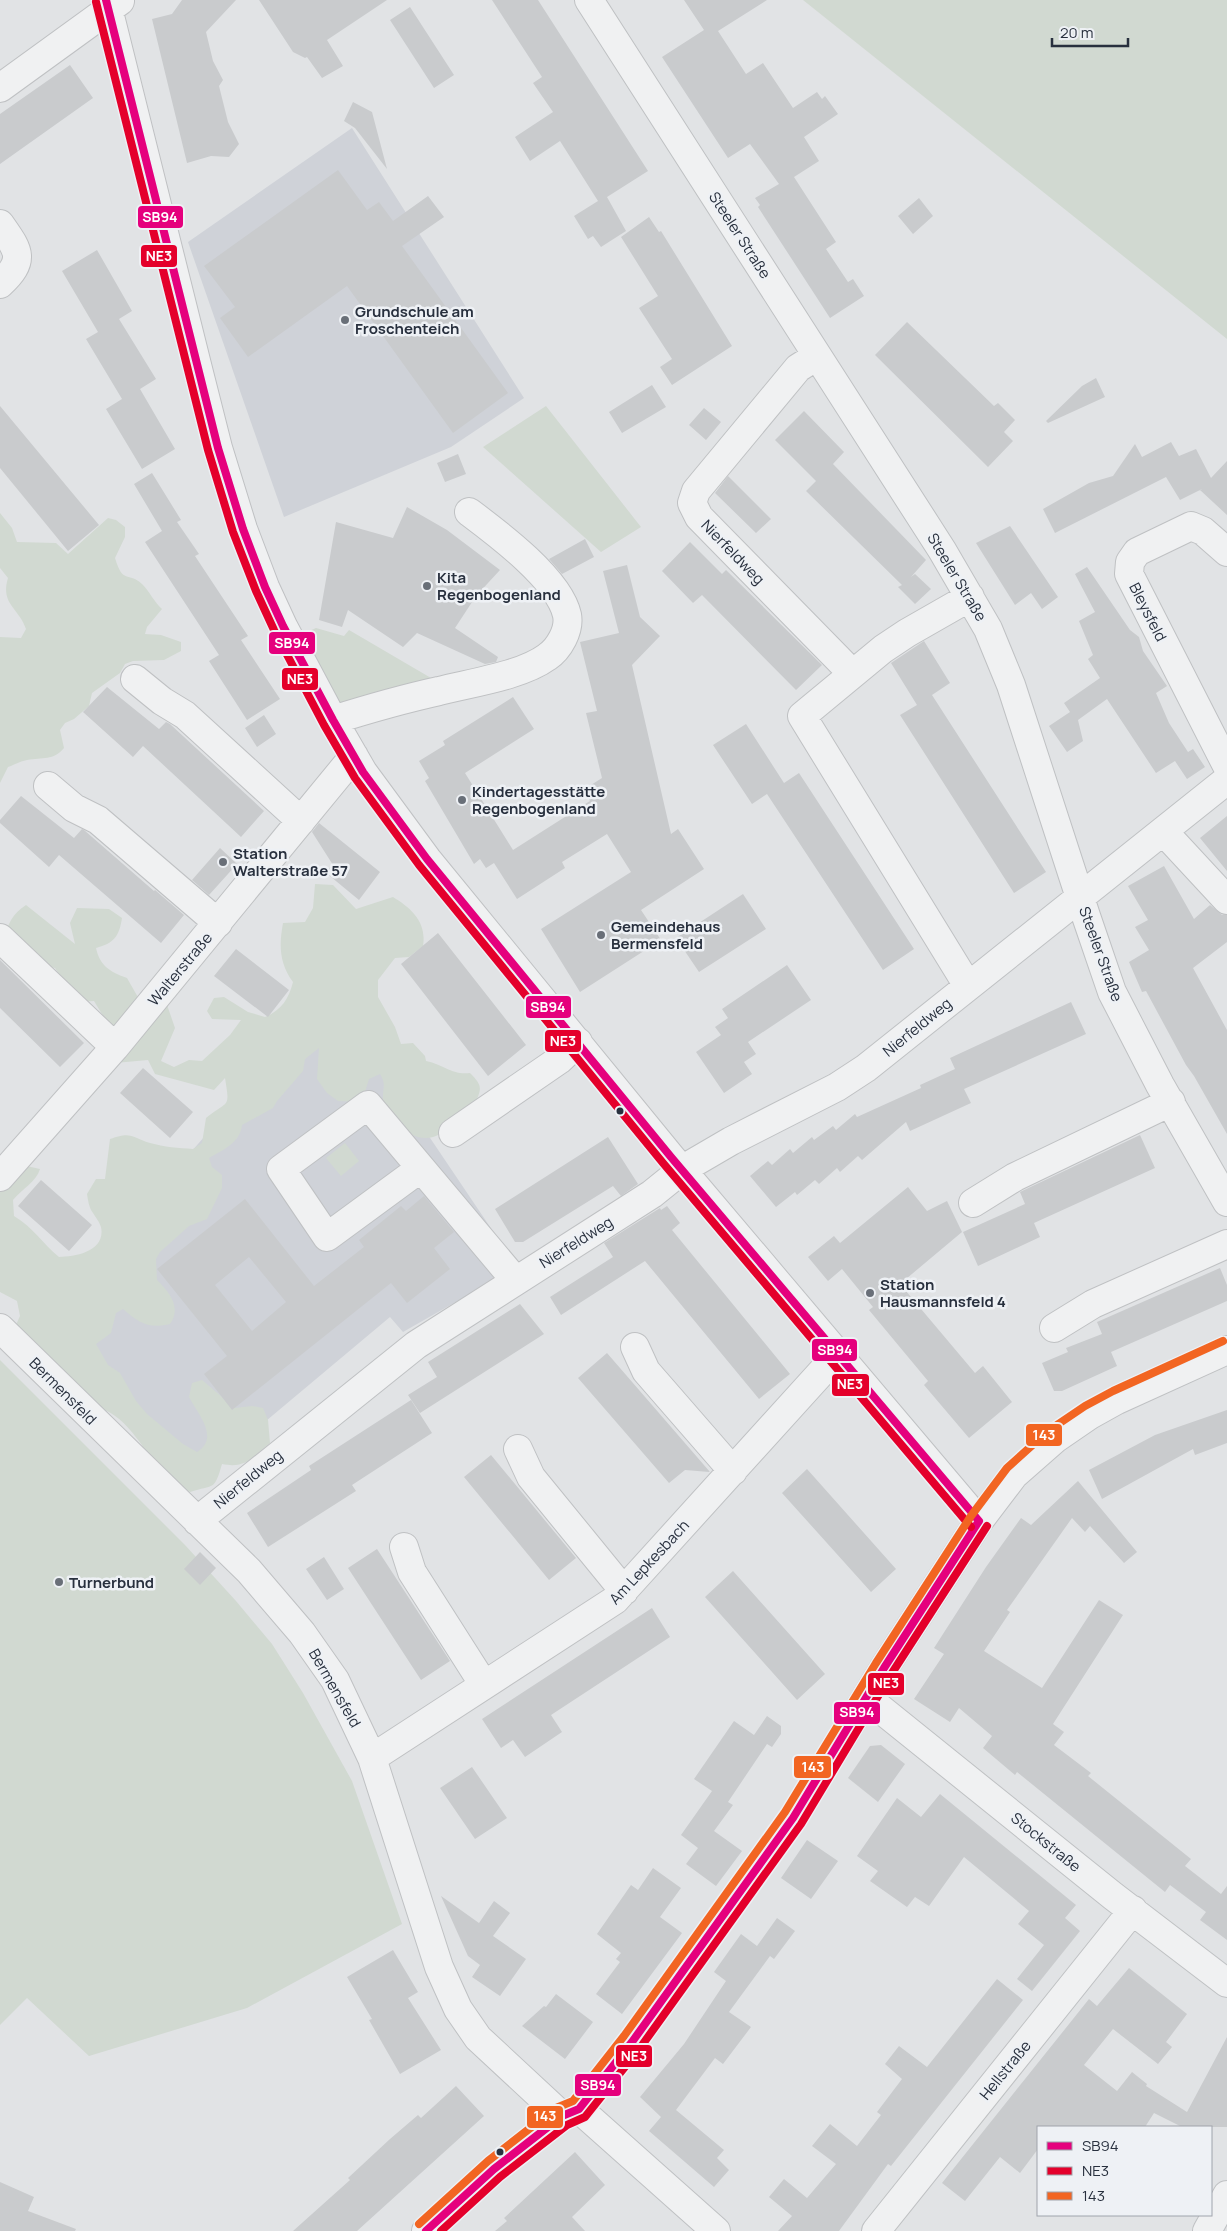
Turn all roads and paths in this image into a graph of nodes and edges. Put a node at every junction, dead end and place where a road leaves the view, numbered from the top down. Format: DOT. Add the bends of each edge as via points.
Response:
graph roads {
  1 [pos="589,0"];
  2 [pos="112,3"];
  3 [pos="0,88"];
  4 [pos="0,224"];
  5 [pos="0,284"];
  6 [pos="817,356"];
  7 [pos="469,512"];
  8 [pos="1227,552"];
  9 [pos="970,597"];
  10 [pos="852,672"];
  11 [pos="135,678"];
  12 [pos="332,720"];
  13 [pos="354,756"];
  14 [pos="1227,766"];
  15 [pos="1227,780"];
  16 [pos="48,786"];
  17 [pos="301,820"];
  18 [pos="1163,831"];
  19 [pos="1080,896"];
  20 [pos="1227,900"];
  21 [pos="218,923"];
  22 [pos="0,938"];
  23 [pos="968,986"];
  24 [pos="578,1042"];
  25 [pos="115,1047"];
  26 [pos="1171,1102"];
  27 [pos="454,1134"];
  28 [pos="421,1168"];
  29 [pos="683,1169"];
  30 [pos="0,1177"];
  31 [pos="1227,1202"];
  32 [pos="973,1203"];
  33 [pos="1227,1244"];
  34 [pos="515,1280"];
  35 [pos="0,1328"];
  36 [pos="1054,1328"];
  37 [pos="635,1347"];
  38 [pos="1227,1350"];
  39 [pos="838,1354"];
  40 [pos="518,1449"];
  41 [pos="733,1471"];
  42 [pos="197,1520"];
  43 [pos="978,1521"];
  44 [pos="404,1547"];
  45 [pos="624,1591"];
  46 [pos="484,1685"];
  47 [pos="867,1698"];
  48 [pos="372,1758"];
  49 [pos="1133,1910"];
  50 [pos="1227,1983"];
  51 [pos="570,2112"];
  52 [pos="1227,2195"];
  53 [pos="426,2231"];
  54 [pos="716,2231"];
  55 [pos="876,2231"];
  56 [pos="1207,2231"];
  1 -- 6 [label="street, Steeler Straße"];
  2 -- 3 [label="street" via="88,26"];
  2 -- 12 [label="street" via="199,374 240,520 265,588"];
  4 -- 5 [label="street" via="16,250 18,260"];
  6 -- 9 [label="street, Steeler Straße"];
  6 -- 10 [label="street, Nierfeldweg" via="798,368 696,491 692,503 699,517"];
  7 -- 12 [label="street" via="550,583 567,616 559,645 536,663 492,679"];
  8 -- 14 [label="street, Bleysfeld" via="1203,531 1191,526 1138,552 1128,568"];
  9 -- 10 [label="street" via="907,633"];
  9 -- 19 [label="street, Steeler Straße" via="988,629 1011,685"];
  10 -- 23 [label="street" via="802,716"];
  11 -- 17 [label="street" via="162,702 185,715"];
  12 -- 13 [label="street"];
  13 -- 17 [label="street, Walterstraße"];
  13 -- 24 [label="street" via="427,859"];
  15 -- 18 [label="street"];
  16 -- 21 [label="street" via="74,808 98,820"];
  17 -- 21 [label="street, Walterstraße"];
  18 -- 19 [label="street"];
  18 -- 20 [label="street"];
  19 -- 23 [label="street, Nierfeldweg"];
  19 -- 26 [label="street, Steeler Straße" via="1112,992"];
  21 -- 25 [label="street, Walterstraße"];
  22 -- 25 [label="street"];
  23 -- 29 [label="street, Nierfeldweg" via="850,1080 746,1132"];
  24 -- 27 [label="street" via="559,1060"];
  24 -- 29 [label="street"];
  25 -- 30 [label="street, Walterstraße"];
  26 -- 31 [label="street, Steeler Straße"];
  26 -- 32 [label="street" via="1015,1177"];
  28 -- 28 [label="street" via="368,1105 281,1170 327,1238"];
  28 -- 34 [label="street"];
  29 -- 34 [label="street, Nierfeldweg" via="652,1194"];
  29 -- 39 [label="street"];
  33 -- 36 [label="street" via="1093,1304"];
  34 -- 42 [label="street, Nierfeldweg" via="409,1350"];
  35 -- 42 [label="street, Bermensfeld"];
  37 -- 41 [label="street" via="646,1371"];
  38 -- 43 [label="street" via="1117,1400 1073,1427 1024,1465"];
  39 -- 41 [label="street, Am Lepkesbach"];
  39 -- 43 [label="street"];
  40 -- 45 [label="street" via="531,1477"];
  41 -- 45 [label="street, Am Lepkesbach"];
  42 -- 48 [label="street, Bermensfeld" via="265,1588 302,1633 338,1687"];
  43 -- 47 [label="street"];
  44 -- 46 [label="street" via="412,1572"];
  45 -- 46 [label="street, Am Lepkesbach" via="605,1608"];
  46 -- 48 [label="street, Am Lepkesbach"];
  47 -- 49 [label="street, Stockstraße"];
  47 -- 51 [label="street" via="793,1818 632,2042"];
  48 -- 51 [label="street, Bermensfeld" via="439,1966 458,2009 478,2038"];
  49 -- 50 [label="street, Stockstraße"];
  49 -- 55 [label="street, Hellstraße"];
  51 -- 53 [label="street" via="494,2169"];
  51 -- 54 [label="street, Bermensfeld"];
  52 -- 56 [label="street"];
}
